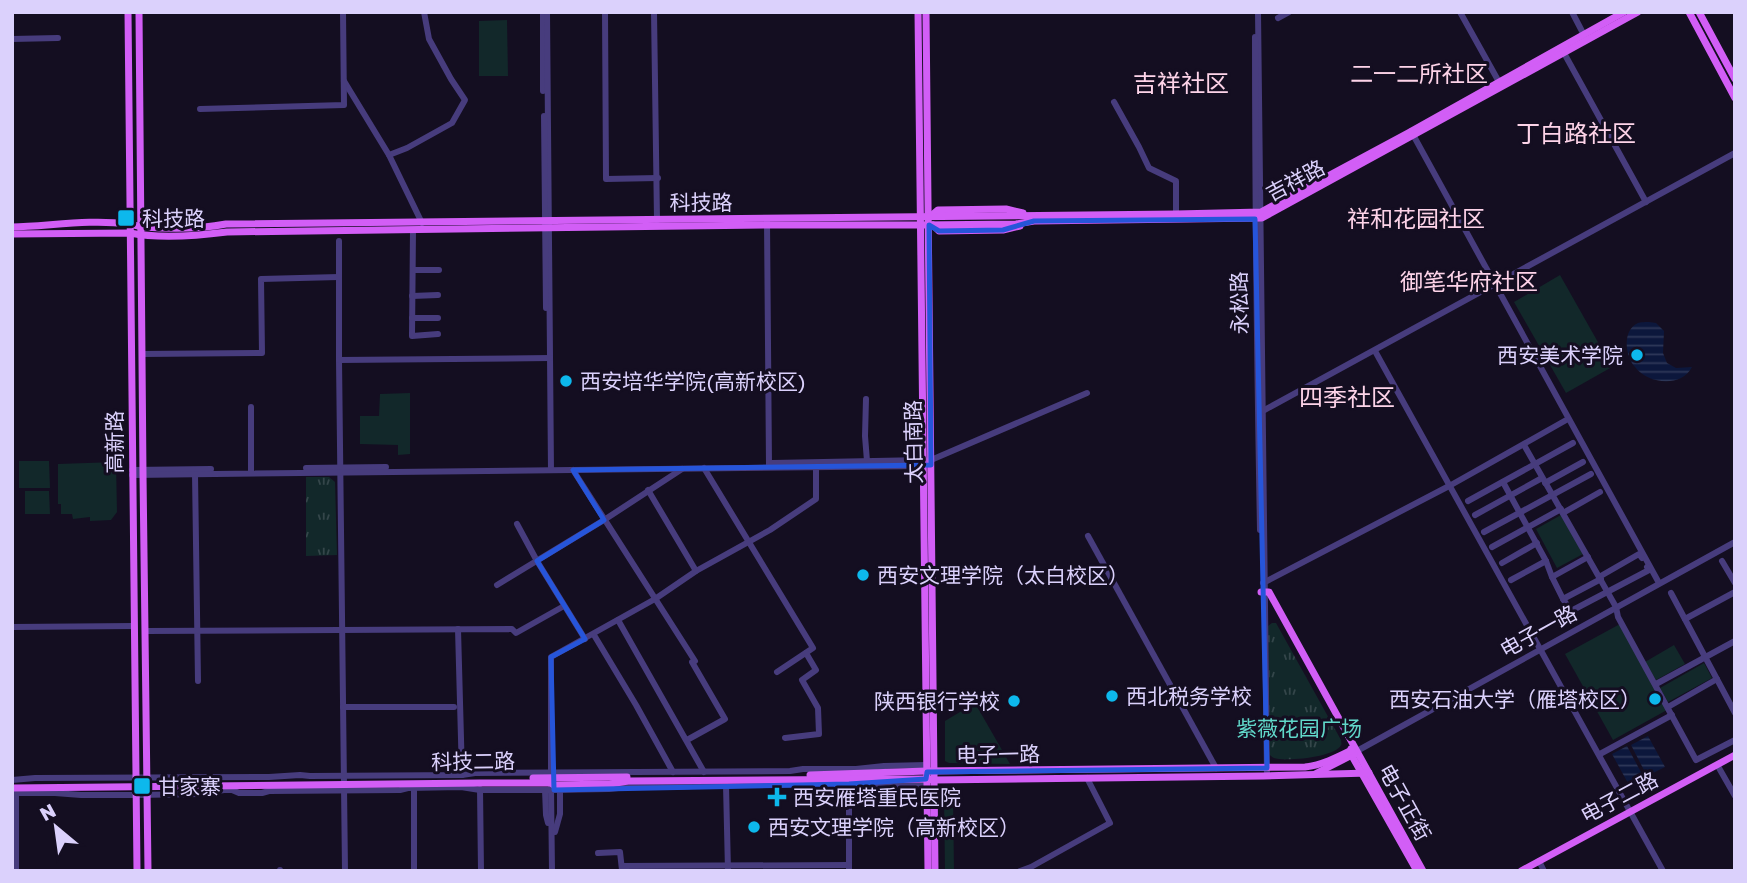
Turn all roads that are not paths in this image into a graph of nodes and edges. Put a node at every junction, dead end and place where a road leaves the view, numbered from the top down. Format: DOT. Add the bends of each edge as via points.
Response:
graph roads {
  1 [pos="128,12"];
  2 [pos="139,12"];
  3 [pos="343,12"];
  4 [pos="424,12"];
  5 [pos="545,12"];
  6 [pos="605,12"];
  7 [pos="654,12"];
  8 [pos="918,12"];
  9 [pos="926,12"];
  10 [pos="1256,12"];
  11 [pos="1289,12"];
  12 [pos="1460,12"];
  13 [pos="1572,12"];
  14 [pos="1623,12"];
  15 [pos="1638,12"];
  16 [pos="1689,12"];
  17 [pos="1699,12"];
  18 [pos="1278,18"];
  19 [pos="1584,35"];
  20 [pos="58,38"];
  21 [pos="12,39"];
  22 [pos="1564,52"];
  23 [pos="343,79"];
  24 [pos="1735,79"];
  25 [pos="1499,82"];
  26 [pos="1735,98"];
  27 [pos="1114,102"];
  28 [pos="200,109"];
  29 [pos="1412,134"];
  30 [pos="1735,153"];
  31 [pos="389,155"];
  32 [pos="657,178"];
  33 [pos="1646,202"];
  34 [pos="1176,214"];
  35 [pos="1258,215"];
  36 [pos="1030,219"];
  37 [pos="657,220"];
  38 [pos="927,221"];
  39 [pos="767,222"];
  40 [pos="422,223"];
  41 [pos="129,224"];
  42 [pos="547,225"];
  43 [pos="12,227"];
  44 [pos="413,230"];
  45 [pos="141,231"];
  46 [pos="130,233"];
  47 [pos="12,234"];
  48 [pos="339,241"];
  49 [pos="413,270"];
  50 [pos="439,270"];
  51 [pos="339,277"];
  52 [pos="1494,285"];
  53 [pos="438,295"];
  54 [pos="412,296"];
  55 [pos="412,318"];
  56 [pos="438,318"];
  57 [pos="438,334"];
  58 [pos="1375,351"];
  59 [pos="142,354"];
  60 [pos="549,358"];
  61 [pos="339,360"];
  62 [pos="1087,393"];
  63 [pos="866,399"];
  64 [pos="251,407"];
  65 [pos="1260,413"];
  66 [pos="1568,419"];
  67 [pos="1573,443"];
  68 [pos="1524,445"];
  69 [pos="867,461"];
  70 [pos="926,462"];
  71 [pos="1583,462"];
  72 [pos="1534,464"];
  73 [pos="769,465"];
  74 [pos="816,467"];
  75 [pos="549,468"];
  76 [pos="684,468"];
  77 [pos="704,468"];
  78 [pos="340,470"];
  79 [pos="573,470"];
  80 [pos="251,471"];
  81 [pos="143,472"];
  82 [pos="132,473"];
  83 [pos="195,474"];
  84 [pos="1591,474"];
  85 [pos="1544,481"];
  86 [pos="1503,482"];
  87 [pos="1451,485"];
  88 [pos="648,490"];
  89 [pos="1600,492"];
  90 [pos="1511,495"];
  91 [pos="1552,495"];
  92 [pos="1468,501"];
  93 [pos="1562,511"];
  94 [pos="1520,512"];
  95 [pos="1475,515"];
  96 [pos="604,520"];
  97 [pos="517,524"];
  98 [pos="1528,528"];
  99 [pos="1484,532"];
  100 [pos="1088,536"];
  101 [pos="1735,541"];
  102 [pos="748,543"];
  103 [pos="1537,543"];
  104 [pos="1492,547"];
  105 [pos="1588,557"];
  106 [pos="537,561"];
  107 [pos="1546,561"];
  108 [pos="1721,561"];
  109 [pos="1502,564"];
  110 [pos="696,571"];
  111 [pos="1552,577"];
  112 [pos="1600,578"];
  113 [pos="1511,580"];
  114 [pos="1263,583"];
  115 [pos="1659,583"];
  116 [pos="1735,583"];
  117 [pos="496,585"];
  118 [pos="1607,592"];
  119 [pos="1735,592"];
  120 [pos="1671,593"];
  121 [pos="1263,594"];
  122 [pos="655,598"];
  123 [pos="1563,599"];
  124 [pos="564,606"];
  125 [pos="1616,607"];
  126 [pos="1685,619"];
  127 [pos="618,621"];
  128 [pos="134,626"];
  129 [pos="12,627"];
  130 [pos="342,629"];
  131 [pos="458,629"];
  132 [pos="146,631"];
  133 [pos="198,631"];
  134 [pos="594,635"];
  135 [pos="585,639"];
  136 [pos="1735,641"];
  137 [pos="1541,649"];
  138 [pos="806,653"];
  139 [pos="1705,657"];
  140 [pos="777,672"];
  141 [pos="1717,679"];
  142 [pos="198,681"];
  143 [pos="1656,684"];
  144 [pos="343,707"];
  145 [pos="454,707"];
  146 [pos="1668,707"];
  147 [pos="1735,713"];
  148 [pos="1672,715"];
  149 [pos="785,738"];
  150 [pos="687,740"];
  151 [pos="1735,740"];
  152 [pos="1354,752"];
  153 [pos="1600,754"];
  154 [pos="1735,757"];
  155 [pos="1216,768"];
  156 [pos="1719,768"];
  157 [pos="673,772"];
  158 [pos="704,772"];
  159 [pos="1267,772"];
  160 [pos="1365,774"];
  161 [pos="462,775"];
  162 [pos="1312,775"];
  163 [pos="929,776"];
  164 [pos="1087,778"];
  165 [pos="849,782"];
  166 [pos="343,783"];
  167 [pos="552,784"];
  168 [pos="726,785"];
  169 [pos="14,786"];
  170 [pos="136,786"];
  171 [pos="147,786"];
  172 [pos="480,787"];
  173 [pos="414,788"];
  174 [pos="1735,796"];
  175 [pos="1631,813"];
  176 [pos="598,852"];
  177 [pos="1541,865"];
  178 [pos="849,868"];
  179 [pos="622,869"];
  180 [pos="728,869"];
  181 [pos="16,871"];
  182 [pos="137,871"];
  183 [pos="148,871"];
  184 [pos="345,871"];
  185 [pos="414,871"];
  186 [pos="481,871"];
  187 [pos="554,871"];
  188 [pos="928,871"];
  189 [pos="935,871"];
  190 [pos="1020,871"];
  191 [pos="1417,871"];
  192 [pos="1423,871"];
  193 [pos="1521,871"];
  194 [pos="1530,871"];
  195 [pos="1663,871"];
  1 -- 41 [label="main road, 高新路"];
  2 -- 45 [label="main road, 高新路"];
  3 -- 23 [label="street"];
  4 -- 31 [label="street" via="429,39 465,100 452,123"];
  5 -- 42 [label="street"];
  6 -- 32 [label="street" via="606,179"];
  7 -- 32 [label="street"];
  8 -- 38 [label="main road, 太白南路"];
  9 -- 38 [label="main road, 太白南路"];
  10 -- 35 [label="street, 永松路"];
  11 -- 18 [label="street"];
  12 -- 25 [label="street"];
  13 -- 19 [label="street"];
  14 -- 19 [label="main road, 吉祥路"];
  15 -- 22 [label="main road, 吉祥路"];
  16 -- 26 [label="main road"];
  17 -- 24 [label="main road"];
  19 -- 25 [label="main road, 吉祥路"];
  20 -- 21 [label="street"];
  22 -- 29 [label="main road, 吉祥路"];
  22 -- 33 [label="street"];
  23 -- 28 [label="street" via="344,105"];
  23 -- 31 [label="street"];
  25 -- 29 [label="main road, 吉祥路"];
  27 -- 34 [label="street" via="1149,168 1176,181"];
  29 -- 35 [label="main road, 吉祥路"];
  29 -- 52 [label="street"];
  30 -- 33 [label="street"];
  31 -- 40 [label="street"];
  32 -- 37 [label="street"];
  33 -- 52 [label="street"];
  34 -- 35 [label="main road, 吉祥路"];
  34 -- 36 [label="main road, 吉祥路"];
  35 -- 36 [label="main road, 吉祥路"];
  35 -- 65 [label="street, 永松路"];
  36 -- 38 [label="main road, 吉祥路"];
  36 -- 38 [label="main road" via="1003,230 939,231"];
  37 -- 39 [label="main road, 科技路"];
  37 -- 42 [label="main road, 科技路"];
  38 -- 39 [label="main road, 科技路"];
  38 -- 70 [label="main road, 太白南路"];
  39 -- 42 [label="main road, 科技路"];
  39 -- 73 [label="street"];
  40 -- 42 [label="main road, 科技路"];
  40 -- 45 [label="main road, 科技路" via="226,225"];
  41 -- 43 [label="main road, 科技路"];
  41 -- 45 [label="main road, 科技路"];
  41 -- 46 [label="main road, 高新路"];
  42 -- 44 [label="main road, 科技路"];
  42 -- 60 [label="street"];
  44 -- 45 [label="main road, 科技路" via="205,235"];
  44 -- 49 [label="street"];
  45 -- 46 [label="main road, 科技路"];
  45 -- 59 [label="main road, 高新路"];
  46 -- 47 [label="main road, 科技路"];
  46 -- 82 [label="main road, 高新路"];
  48 -- 51 [label="street"];
  49 -- 50 [label="street"];
  49 -- 54 [label="street"];
  51 -- 59 [label="street" via="261,279 262,353"];
  51 -- 61 [label="street"];
  52 -- 58 [label="street"];
  52 -- 66 [label="street"];
  53 -- 54 [label="street"];
  54 -- 55 [label="street"];
  55 -- 56 [label="street"];
  55 -- 57 [label="street" via="412,335"];
  58 -- 65 [label="street"];
  58 -- 87 [label="street"];
  59 -- 81 [label="main road, 高新路"];
  60 -- 61 [label="street"];
  60 -- 75 [label="street"];
  61 -- 78 [label="street"];
  62 -- 70 [label="street"];
  63 -- 69 [label="street"];
  64 -- 80 [label="street"];
  65 -- 114 [label="street, 永松路"];
  66 -- 68 [label="street"];
  66 -- 115 [label="street"];
  67 -- 72 [label="street"];
  68 -- 72 [label="street"];
  68 -- 87 [label="street"];
  69 -- 70 [label="street"];
  69 -- 73 [label="street"];
  70 -- 74 [label="street"];
  70 -- 163 [label="main road, 太白南路"];
  71 -- 85 [label="street"];
  72 -- 85 [label="street"];
  72 -- 86 [label="street"];
  73 -- 74 [label="street"];
  73 -- 75 [label="street"];
  73 -- 77 [label="street"];
  74 -- 102 [label="street" via="816,499"];
  75 -- 78 [label="street"];
  75 -- 79 [label="street"];
  76 -- 77 [label="street"];
  76 -- 79 [label="street"];
  76 -- 88 [label="street"];
  77 -- 102 [label="street"];
  78 -- 80 [label="street"];
  78 -- 130 [label="street"];
  79 -- 96 [label="street"];
  80 -- 81 [label="street"];
  80 -- 83 [label="street"];
  81 -- 82 [label="street"];
  81 -- 83 [label="street"];
  81 -- 132 [label="main road, 高新路"];
  82 -- 128 [label="main road, 高新路"];
  83 -- 133 [label="street"];
  84 -- 91 [label="street"];
  85 -- 90 [label="street"];
  85 -- 91 [label="street"];
  86 -- 90 [label="street"];
  86 -- 92 [label="street"];
  87 -- 114 [label="street"];
  87 -- 137 [label="street"];
  88 -- 96 [label="street"];
  88 -- 110 [label="street"];
  89 -- 93 [label="street"];
  90 -- 94 [label="street"];
  90 -- 95 [label="street"];
  91 -- 93 [label="street"];
  91 -- 94 [label="street"];
  93 -- 98 [label="street"];
  93 -- 105 [label="street"];
  94 -- 98 [label="street"];
  94 -- 99 [label="street"];
  96 -- 106 [label="street"];
  96 -- 122 [label="street"];
  97 -- 106 [label="street"];
  98 -- 103 [label="street"];
  98 -- 104 [label="street"];
  100 -- 155 [label="street"];
  101 -- 115 [label="street, 电子一路"];
  102 -- 110 [label="street"];
  102 -- 138 [label="street" via="813,648"];
  103 -- 107 [label="street"];
  103 -- 109 [label="street"];
  105 -- 111 [label="street"];
  105 -- 112 [label="street"];
  106 -- 117 [label="street"];
  106 -- 124 [label="street"];
  107 -- 111 [label="street"];
  107 -- 113 [label="street"];
  108 -- 116 [label="street"];
  110 -- 122 [label="street"];
  111 -- 123 [label="street"];
  112 -- 118 [label="street"];
  112 -- 118 [label="street" via="1639,554 1649,570"];
  112 -- 123 [label="street"];
  114 -- 121 [label="street, 永松路"];
  115 -- 125 [label="street, 电子一路"];
  118 -- 123 [label="street" via="1571,611"];
  118 -- 125 [label="street"];
  119 -- 126 [label="street"];
  120 -- 126 [label="street"];
  121 -- 152 [label="main road"];
  121 -- 159 [label="street, 永松路"];
  122 -- 127 [label="street"];
  122 -- 150 [label="street" via="725,719"];
  124 -- 131 [label="street" via="516,633 512,629"];
  124 -- 135 [label="street"];
  125 -- 137 [label="street, 电子一路"];
  125 -- 143 [label="street"];
  126 -- 139 [label="street"];
  127 -- 134 [label="street"];
  127 -- 150 [label="street"];
  128 -- 129 [label="street"];
  128 -- 170 [label="main road, 高新路"];
  130 -- 131 [label="street"];
  130 -- 133 [label="street"];
  130 -- 144 [label="street"];
  131 -- 161 [label="street"];
  132 -- 133 [label="street"];
  132 -- 171 [label="main road, 高新路"];
  133 -- 142 [label="street"];
  134 -- 135 [label="street"];
  134 -- 157 [label="street"];
  135 -- 167 [label="street" via="551,657"];
  136 -- 139 [label="street"];
  137 -- 152 [label="street, 电子一路"];
  137 -- 153 [label="street"];
  138 -- 140 [label="street"];
  138 -- 149 [label="street" via="816,670 802,680 818,708 819,734"];
  139 -- 141 [label="street"];
  139 -- 143 [label="street"];
  141 -- 146 [label="street"];
  141 -- 147 [label="street"];
  143 -- 146 [label="street"];
  144 -- 145 [label="street"];
  144 -- 166 [label="street"];
  146 -- 148 [label="street"];
  148 -- 151 [label="street" via="1696,760"];
  148 -- 153 [label="street"];
  150 -- 158 [label="street"];
  152 -- 159 [label="main road, 电子一路" via="1318,765"];
  152 -- 160 [label="main road, 电子正街"];
  152 -- 162 [label="main road, 电子一路"];
  153 -- 175 [label="street"];
  154 -- 156 [label="main road, 电子二路"];
  154 -- 175 [label="main road, 电子二路"];
  155 -- 159 [label="main road, 电子一路"];
  155 -- 163 [label="main road, 电子一路"];
  156 -- 174 [label="street"];
  156 -- 175 [label="main road, 电子二路"];
  157 -- 158 [label="street"];
  157 -- 167 [label="street"];
  158 -- 163 [label="street" via="884,766"];
  159 -- 162 [label="main road, 电子一路"];
  159 -- 164 [label="main road, 电子一路"];
  160 -- 162 [label="main road, 电子一路"];
  160 -- 191 [label="main road, 电子正街"];
  160 -- 192 [label="main road, 电子正街"];
  161 -- 166 [label="street"];
  161 -- 167 [label="street"];
  163 -- 164 [label="main road, 电子一路"];
  163 -- 165 [label="main road, 科技二路"];
  163 -- 167 [label="main road, 科技二路"];
  163 -- 188 [label="main road, 太白南路"];
  163 -- 189 [label="main road, 太白南路"];
  164 -- 190 [label="street" via="1110,822"];
  165 -- 167 [label="main road, 科技二路"];
  165 -- 168 [label="street"];
  165 -- 178 [label="street"];
  166 -- 167 [label="main road, 科技二路"];
  166 -- 171 [label="main road, 科技二路"];
  166 -- 172 [label="main road, 科技二路"];
  166 -- 173 [label="street" via="390,790"];
  166 -- 184 [label="street"];
  167 -- 168 [label="street" via="608,789"];
  167 -- 172 [label="main road, 科技二路"];
  167 -- 187 [label="street"];
  168 -- 180 [label="street"];
  169 -- 170 [label="main road, 科技二路"];
  169 -- 170 [label="street" via="81,795"];
  169 -- 181 [label="street"];
  170 -- 171 [label="main road, 科技二路"];
  170 -- 182 [label="main road, 高新路"];
  171 -- 183 [label="main road, 高新路"];
  172 -- 173 [label="street"];
  172 -- 186 [label="street"];
  173 -- 185 [label="street"];
  175 -- 177 [label="main road, 电子二路"];
  175 -- 195 [label="street"];
  176 -- 179 [label="street" via="620,852"];
  177 -- 193 [label="main road, 电子二路"];
  177 -- 194 [label="main road, 电子二路"];
  178 -- 180 [label="street"];
  179 -- 180 [label="street"];
}
